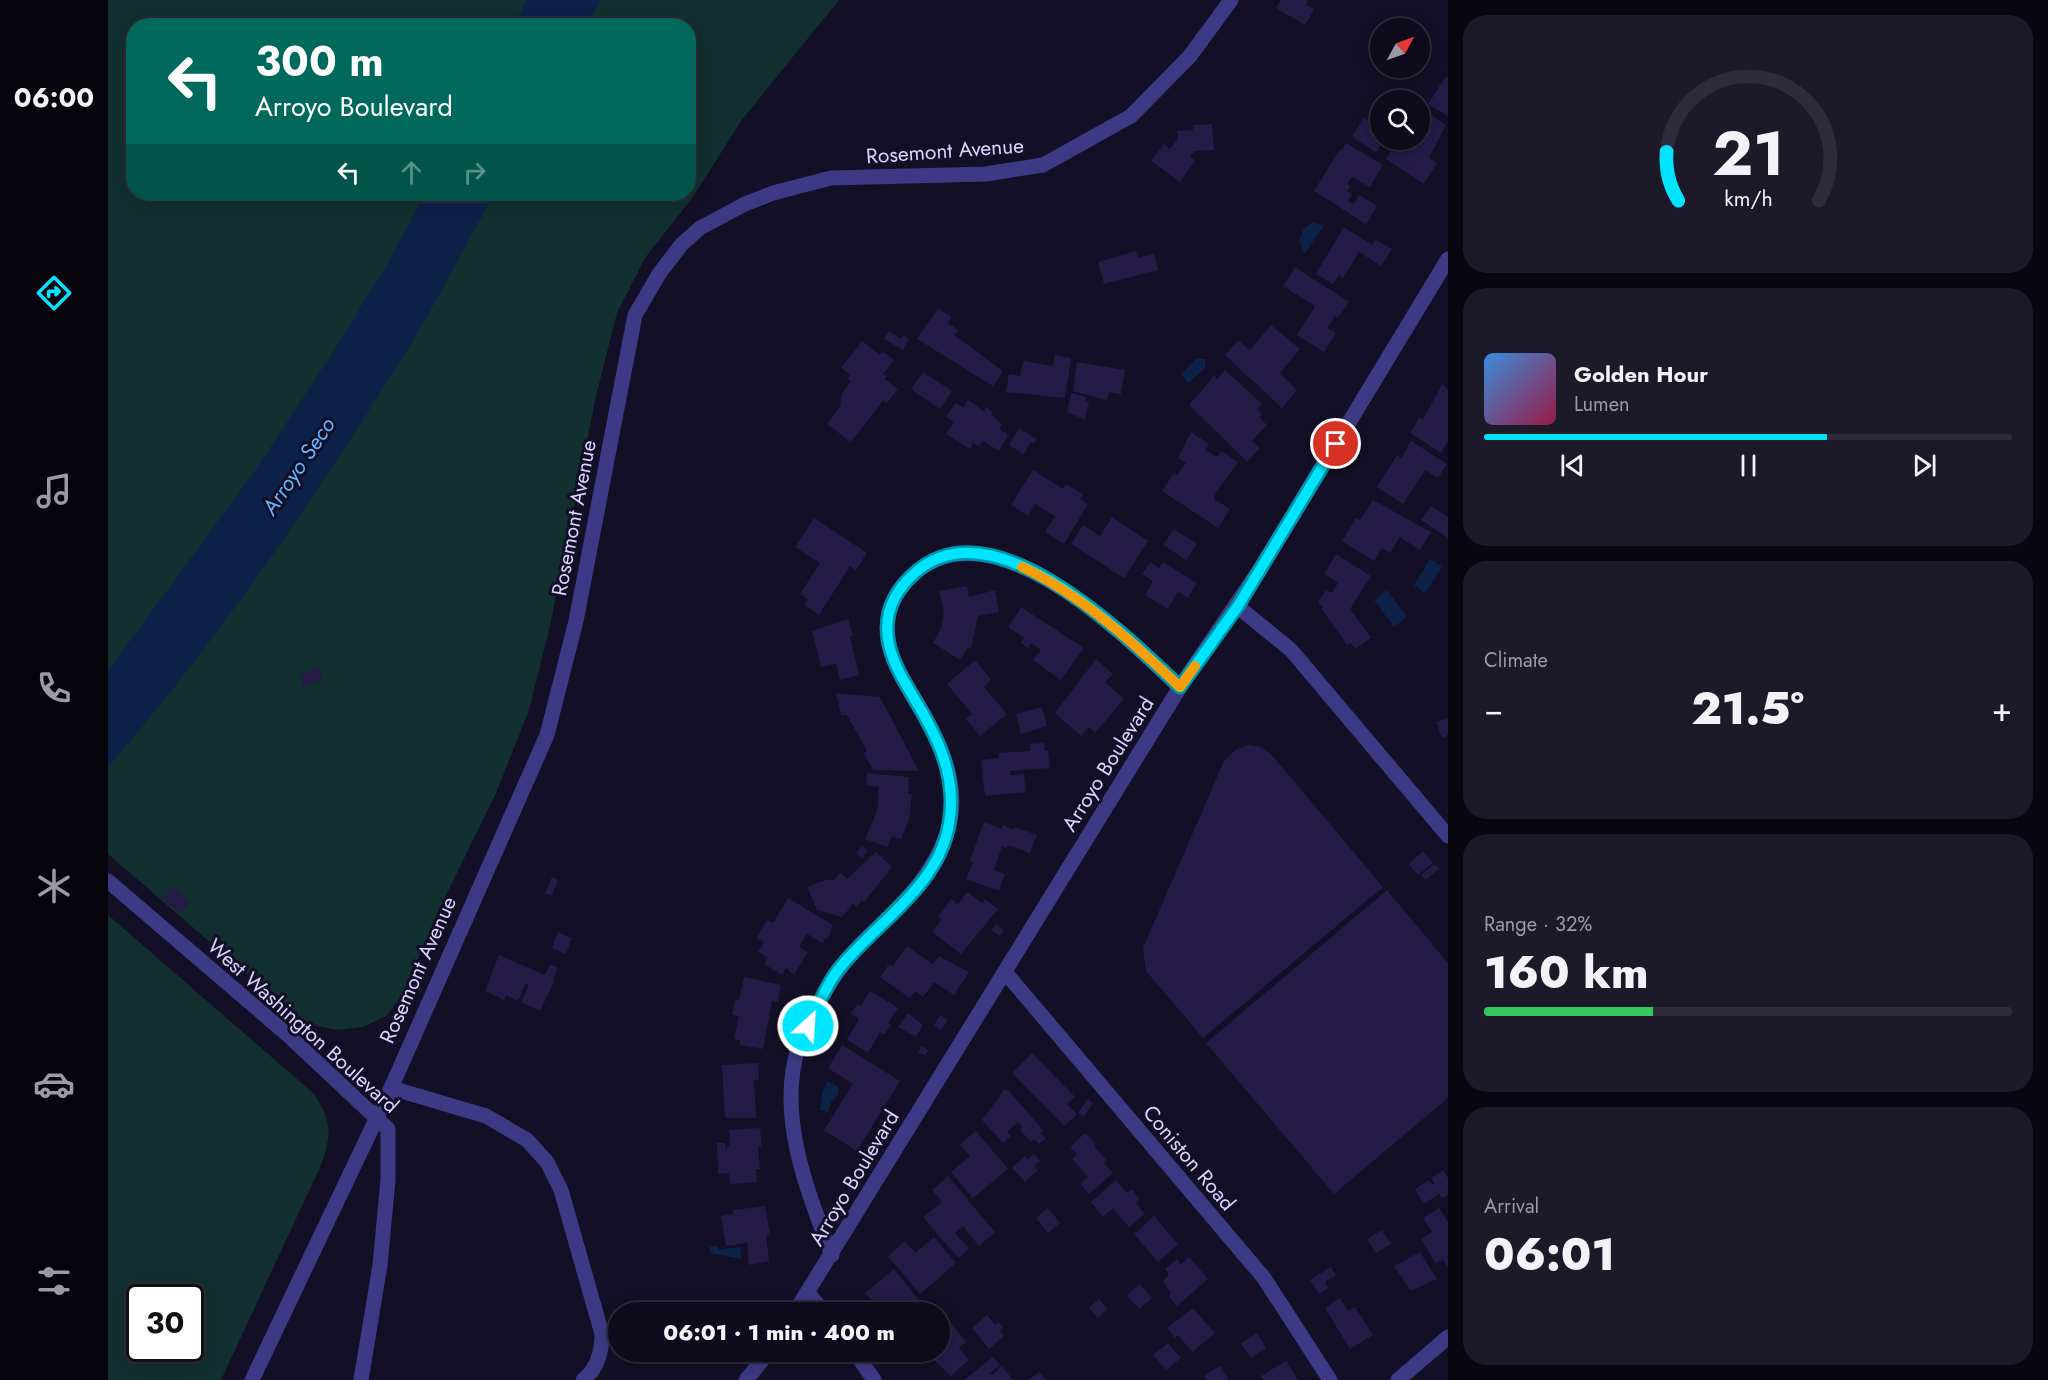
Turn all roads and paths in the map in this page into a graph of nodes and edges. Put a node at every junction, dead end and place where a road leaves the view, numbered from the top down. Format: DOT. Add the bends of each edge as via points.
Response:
graph roads {
  1 [pos="1231,0"];
  2 [pos="1447,261"];
  3 [pos="1238,606"];
  4 [pos="1180,687"];
  5 [pos="1448,836"];
  6 [pos="108,881"];
  7 [pos="1005,972"];
  8 [pos="391,1088"];
  9 [pos="377,1116"];
  10 [pos="832,1255"];
  11 [pos="808,1293"];
  12 [pos="802,1302"];
  13 [pos="816,1302"];
  14 [pos="1448,1338"];
  15 [pos="761,1362"];
  16 [pos="862,1362"];
  17 [pos="252,1380"];
  18 [pos="361,1380"];
  19 [pos="584,1380"];
  20 [pos="746,1380"];
  21 [pos="874,1380"];
  22 [pos="1330,1380"];
  23 [pos="1398,1380"];
  1 -- 8 [label="street, Rosemont Avenue" via="1190,56 1131,116 1043,165 986,174 831,178 773,193 700,228 659,274 635,315 576,621 547,735"];
  2 -- 3 [label="street, Arroyo Boulevard"];
  3 -- 4 [label="street, Arroyo Boulevard"];
  3 -- 5 [label="street" via="1291,650"];
  4 -- 7 [label="street, Arroyo Boulevard"];
  4 -- 10 [label="street" via="1082,601 1017,564 962,553 942,555 906,580 893,599 886,619 888,641 896,668 940,745 949,772 952,800 942,849 930,871 837,972 799,1046 792,1079 792,1117 801,1165"];
  6 -- 9 [label="street, West Washington Boulevard"];
  7 -- 10 [label="street, Arroyo Boulevard"];
  7 -- 22 [label="street, Coniston Road" via="1264,1278"];
  8 -- 9 [label="street, Rosemont Avenue"];
  8 -- 19 [label="street" via="486,1116 527,1140 547,1162 561,1190 602,1334 597,1364"];
  9 -- 17 [label="street, Rosemont Avenue"];
  9 -- 18 [label="street, West Washington Boulevard" via="388,1129 389,1168 380,1265"];
  10 -- 11 [label="street, Arroyo Boulevard"];
  11 -- 12 [label="street, Arroyo Boulevard"];
  11 -- 13 [label="street"];
  14 -- 23 [label="street"];
  15 -- 20 [label="street"];
  16 -- 21 [label="street"];
}
